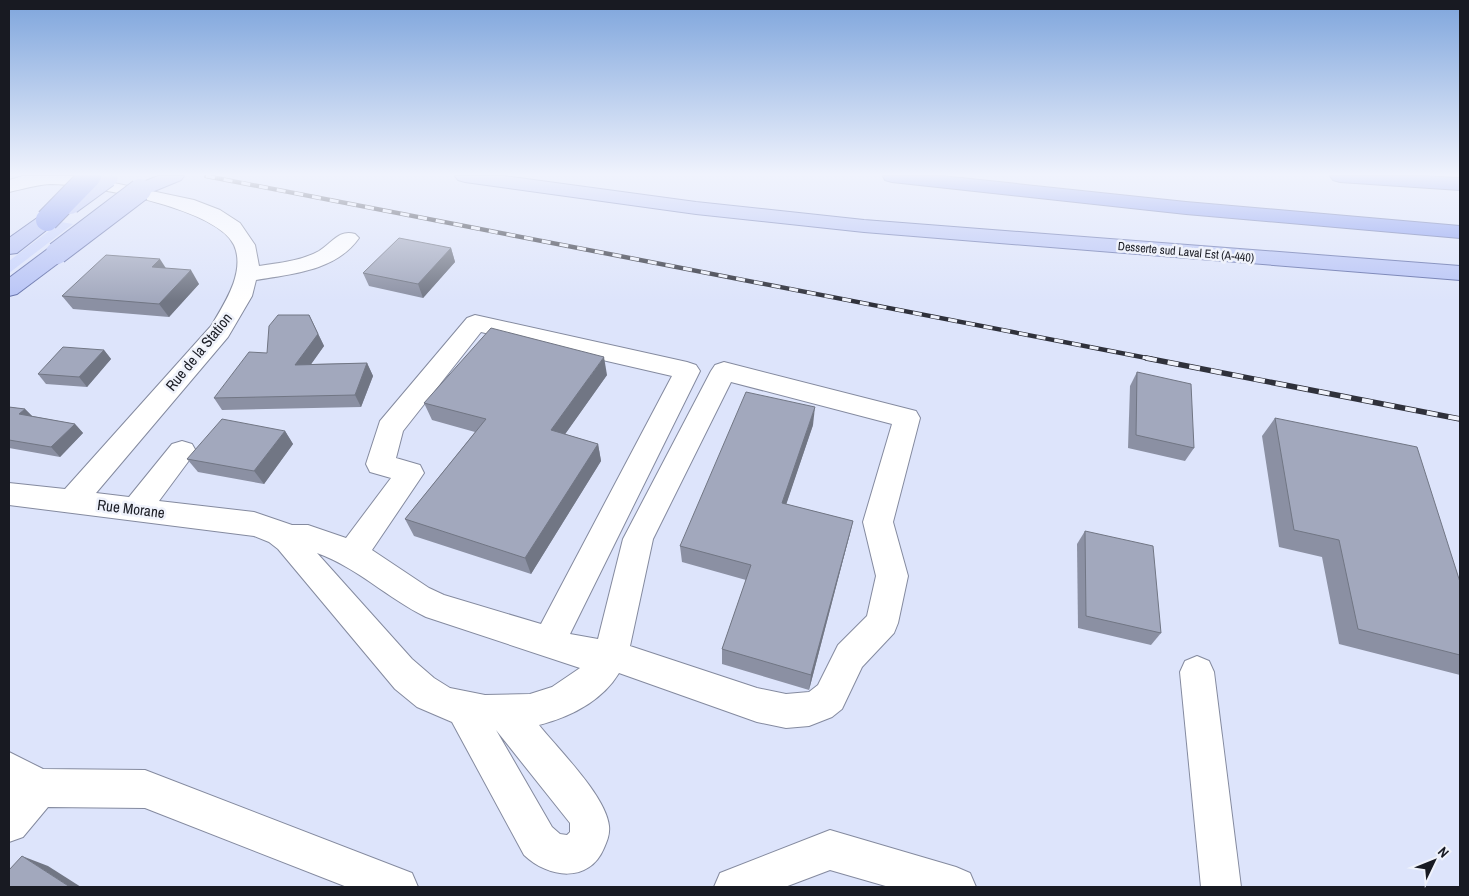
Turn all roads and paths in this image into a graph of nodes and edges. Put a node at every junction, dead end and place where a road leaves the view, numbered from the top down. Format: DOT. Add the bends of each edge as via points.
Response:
graph roads {
  1 [pos="49,218"];
  2 [pos="50,218"];
  3 [pos="103,218"];
  4 [pos="220,218"];
  5 [pos="788,218"];
  6 [pos="1297,218"];
  7 [pos="47,220"];
  8 [pos="1460,232"];
  9 [pos="348,238"];
  10 [pos="9,248"];
  11 [pos="1460,274"];
  12 [pos="247,275"];
  13 [pos="9,290"];
  14 [pos="182,451"];
  15 [pos="9,494"];
  16 [pos="71,502"];
  17 [pos="136,509"];
  18 [pos="287,538"];
  19 [pos="352,553"];
  20 [pos="550,642"];
  21 [pos="611,655"];
  22 [pos="1197,672"];
  23 [pos="463,708"];
  24 [pos="507,714"];
  25 [pos="24,780"];
  26 [pos="9,822"];
  27 [pos="398,887"];
  28 [pos="734,887"];
  29 [pos="956,887"];
  30 [pos="1221,887"];
  1 -- 7 [label="highway, bridge"];
  2 -- 7 [label="main road, bridge"];
  3 -- 13 [label="main road, bridge"];
  4 -- 12 [label="street, Rue de la Station" via="237,233 247,253"];
  5 -- 11 [label="main road, Desserte sud Laval Est (A-440)"];
  6 -- 8 [label="highway"];
  7 -- 10 [label="main road"];
  9 -- 12 [label="street" via="322,259"];
  12 -- 16 [label="street, Rue de la Station" via="238,303 220,331"];
  14 -- 17 [label="street"];
  15 -- 16 [label="street, Rue Morane"];
  16 -- 17 [label="street, Rue Morane"];
  17 -- 18 [label="street, Rue Morane" via="254,524 277,530"];
  18 -- 19 [label="street" via="308,537"];
  18 -- 23 [label="street" via="404,674 428,695"];
  19 -- 20 [label="street" via="418,598 437,607"];
  19 -- 20 [label="street" via="410,473 380,464 390,428 475,323 688,371"];
  20 -- 21 [label="street" via="582,653"];
  21 -- 21 [label="street" via="757,705 786,711 809,709 830,697 850,656 882,623 892,576 878,522 907,418 724,372 638,539"];
  21 -- 24 [label="street" via="596,678 582,690 532,711"];
  22 -- 30 [label="street"];
  23 -- 24 [label="street"];
  23 -- 24 [label="street" via="546,852 563,856 576,853 586,844 591,822"];
  25 -- 26 [label="street"];
  25 -- 27 [label="street" via="145,789"];
  28 -- 29 [label="street" via="830,850"];
}
